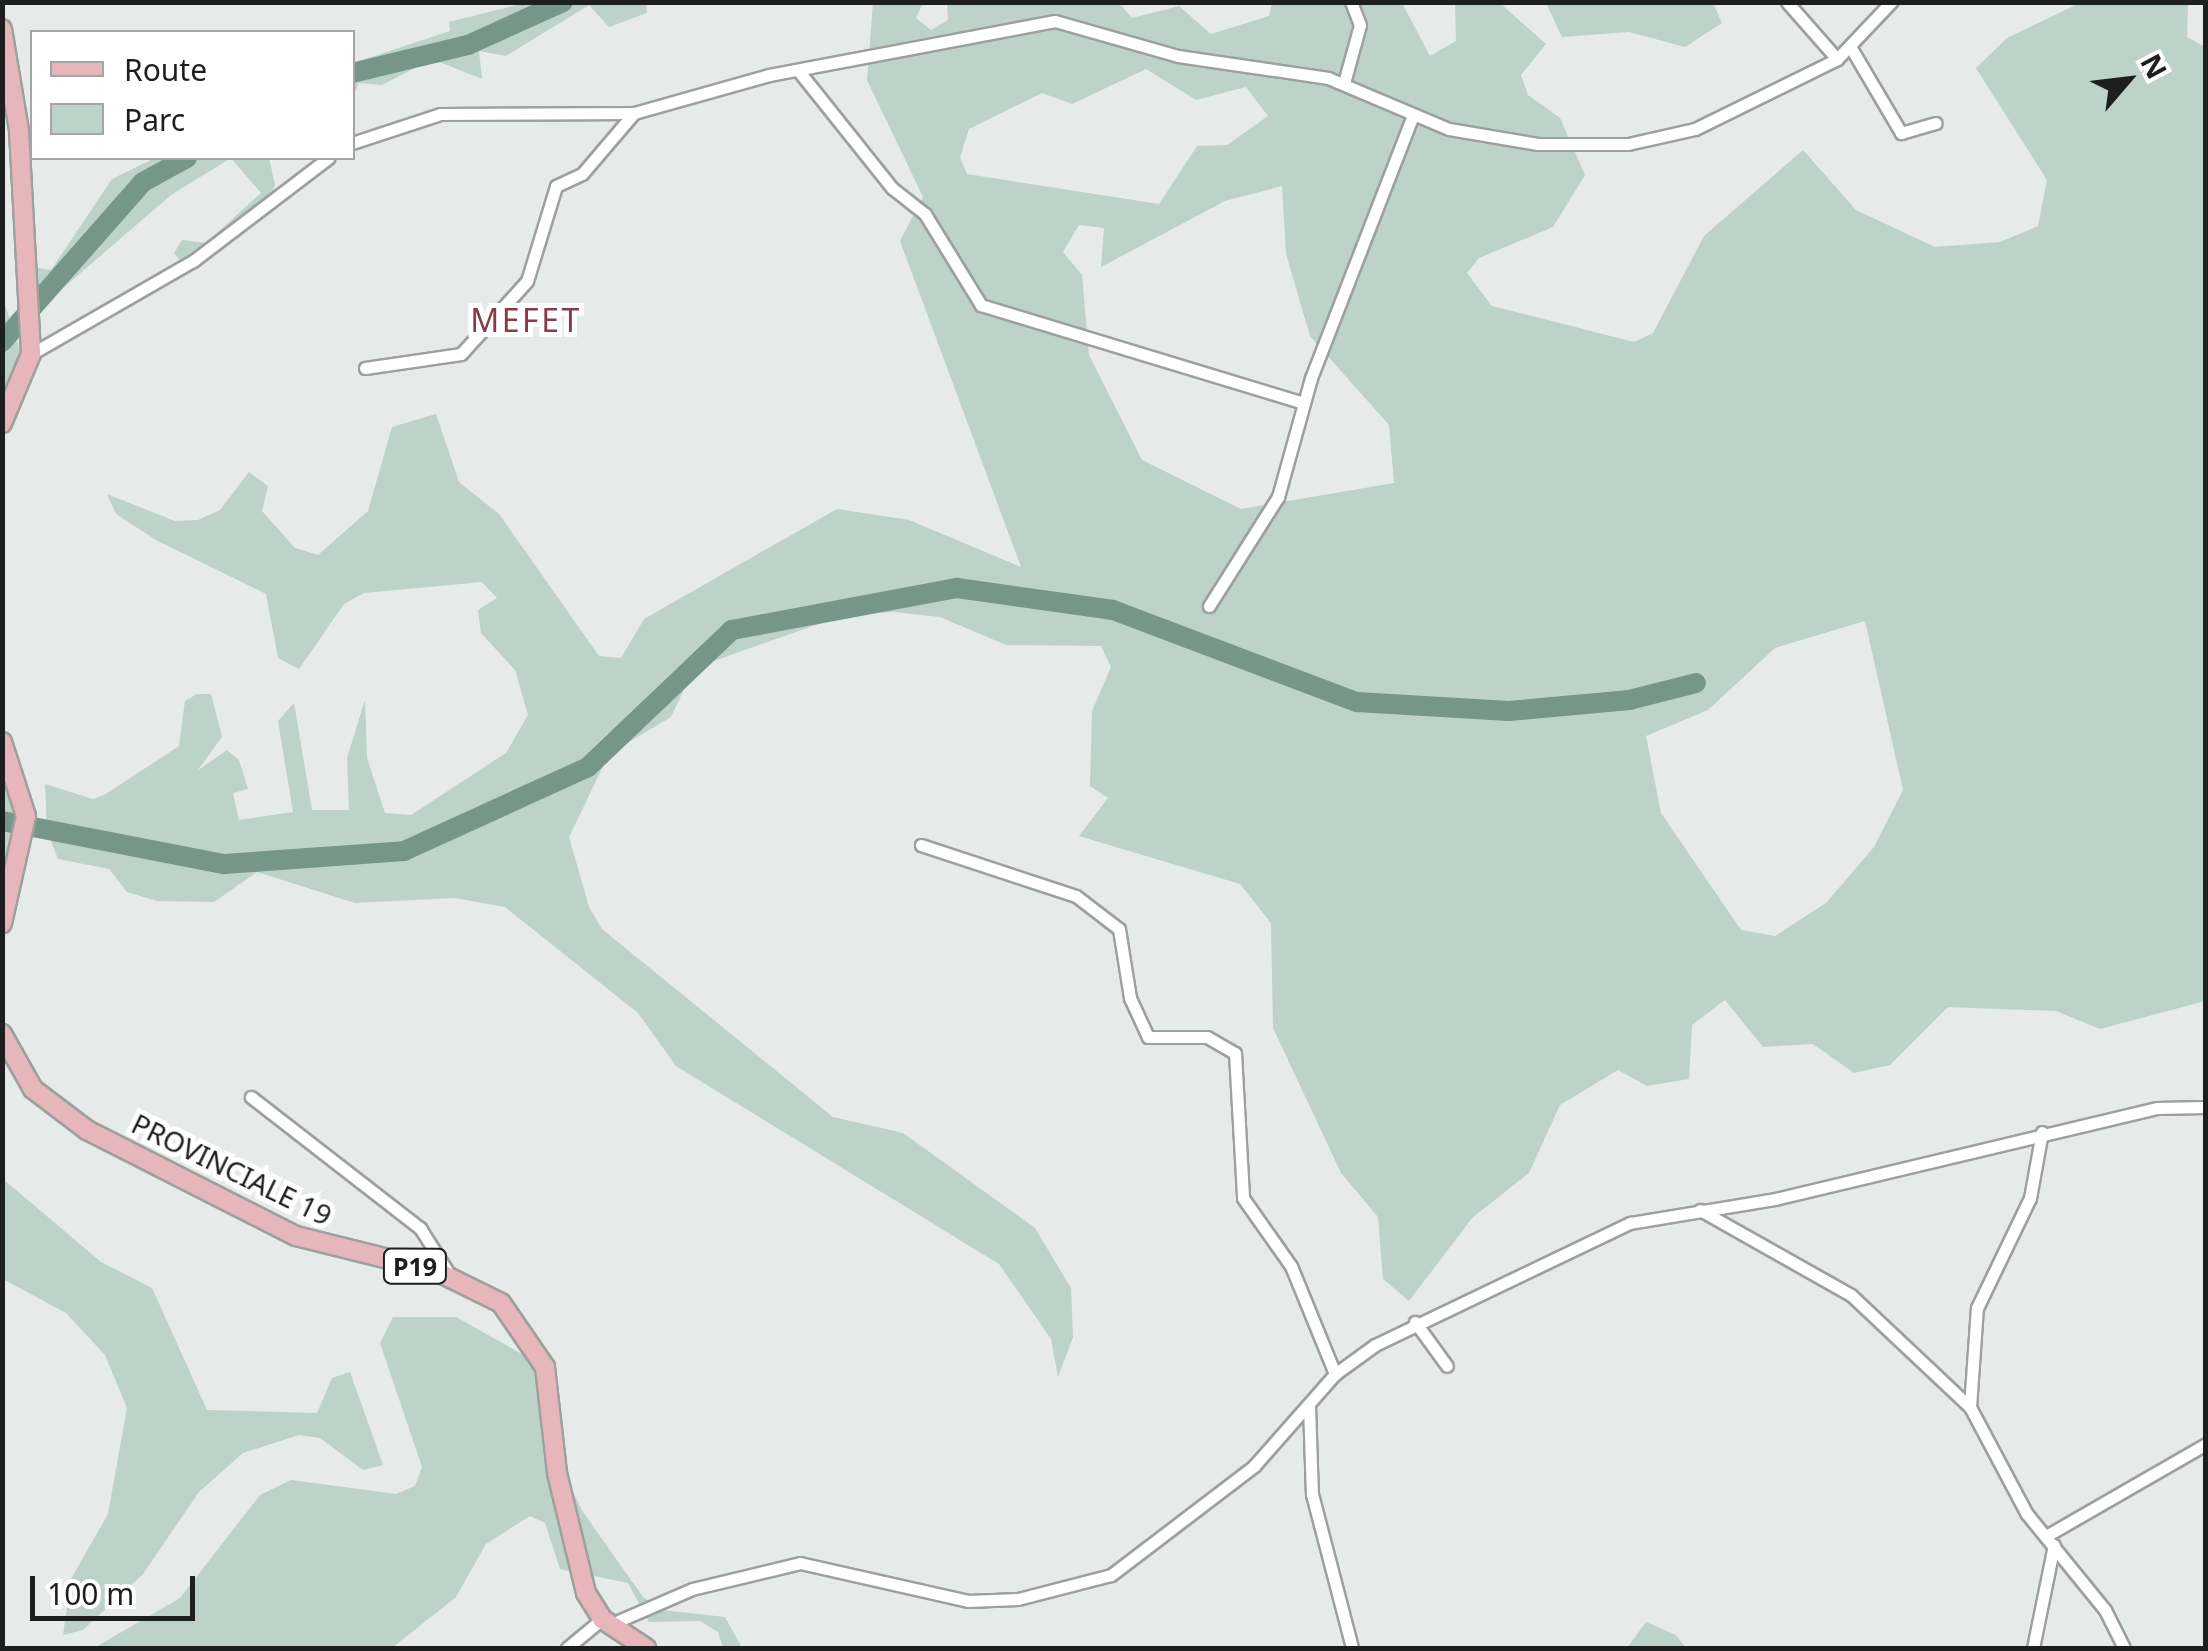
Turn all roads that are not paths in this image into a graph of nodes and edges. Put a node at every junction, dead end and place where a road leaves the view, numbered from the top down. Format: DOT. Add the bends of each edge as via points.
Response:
graph roads {
  1 [pos="1351,2"];
  2 [pos="1787,2"];
  3 [pos="1890,2"];
  4 [pos="2,29"];
  5 [pos="1851,48"];
  6 [pos="1837,59"];
  7 [pos="802,74"];
  8 [pos="1344,84"];
  9 [pos="634,113"];
  10 [pos="1413,115"];
  11 [pos="1936,123"];
  12 [pos="355,142"];
  13 [pos="325,160"];
  14 [pos="30,354"];
  15 [pos="365,368"];
  16 [pos="1303,403"];
  17 [pos="2,423"];
  18 [pos="1210,606"];
  19 [pos="2,742"];
  20 [pos="921,844"];
  21 [pos="2,923"];
  22 [pos="2,1034"];
  23 [pos="251,1097"];
  24 [pos="2206,1108"];
  25 [pos="2042,1132"];
  26 [pos="1696,1208"];
  27 [pos="451,1277"];
  28 [pos="1416,1322"];
  29 [pos="1447,1366"];
  30 [pos="1335,1374"];
  31 [pos="1309,1404"];
  32 [pos="1970,1407"];
  33 [pos="2206,1444"];
  34 [pos="2050,1540"];
  35 [pos="605,1622"];
  36 [pos="567,1648"];
  37 [pos="646,1648"];
  38 [pos="1352,1648"];
  39 [pos="2033,1648"];
  40 [pos="2124,1648"];
  1 -- 8 [label="street" via="1360,25"];
  2 -- 6 [label="street"];
  3 -- 5 [label="street"];
  4 -- 14 [label="main road" via="19,131"];
  5 -- 6 [label="street"];
  5 -- 11 [label="street" via="1902,133"];
  6 -- 10 [label="street" via="1694,129 1628,144 1538,144"];
  7 -- 8 [label="street" via="1054,21 1178,56"];
  7 -- 9 [label="street"];
  7 -- 16 [label="street" via="892,188 925,214 981,305"];
  8 -- 10 [label="street"];
  9 -- 12 [label="street" via="440,114"];
  9 -- 15 [label="street" via="582,174 556,186 527,281 461,354"];
  10 -- 16 [label="street"];
  13 -- 14 [label="street" via="193,261"];
  14 -- 17 [label="main road"];
  16 -- 18 [label="street" via="1278,498"];
  19 -- 21 [label="main road" via="26,816"];
  20 -- 30 [label="street" via="1076,896 1119,929 1130,998 1148,1036 1206,1037 1234,1054 1242,1198 1291,1266"];
  22 -- 27 [label="main road, PROVINCIALE 19 / P19" via="33,1089 87,1130 296,1236"];
  23 -- 27 [label="street" via="420,1228"];
  24 -- 25 [label="street"];
  25 -- 26 [label="street" via="1775,1200"];
  25 -- 32 [label="street" via="2030,1198 1977,1308"];
  26 -- 28 [label="street" via="1630,1223"];
  26 -- 32 [label="street" via="1825,1275"];
  27 -- 35 [label="main road, PROVINCIALE 19 / P19" via="501,1303 533,1338 549,1383 573,1552"];
  28 -- 29 [label="street"];
  28 -- 30 [label="street"];
  30 -- 31 [label="street"];
  31 -- 35 [label="street" via="1159,1546 1070,1588 968,1601 800,1564 692,1589"];
  31 -- 38 [label="street" via="1312,1494"];
  32 -- 34 [label="street"];
  33 -- 34 [label="street"];
  34 -- 39 [label="street"];
  34 -- 40 [label="street"];
  35 -- 36 [label="street"];
  35 -- 37 [label="main road"];
}
